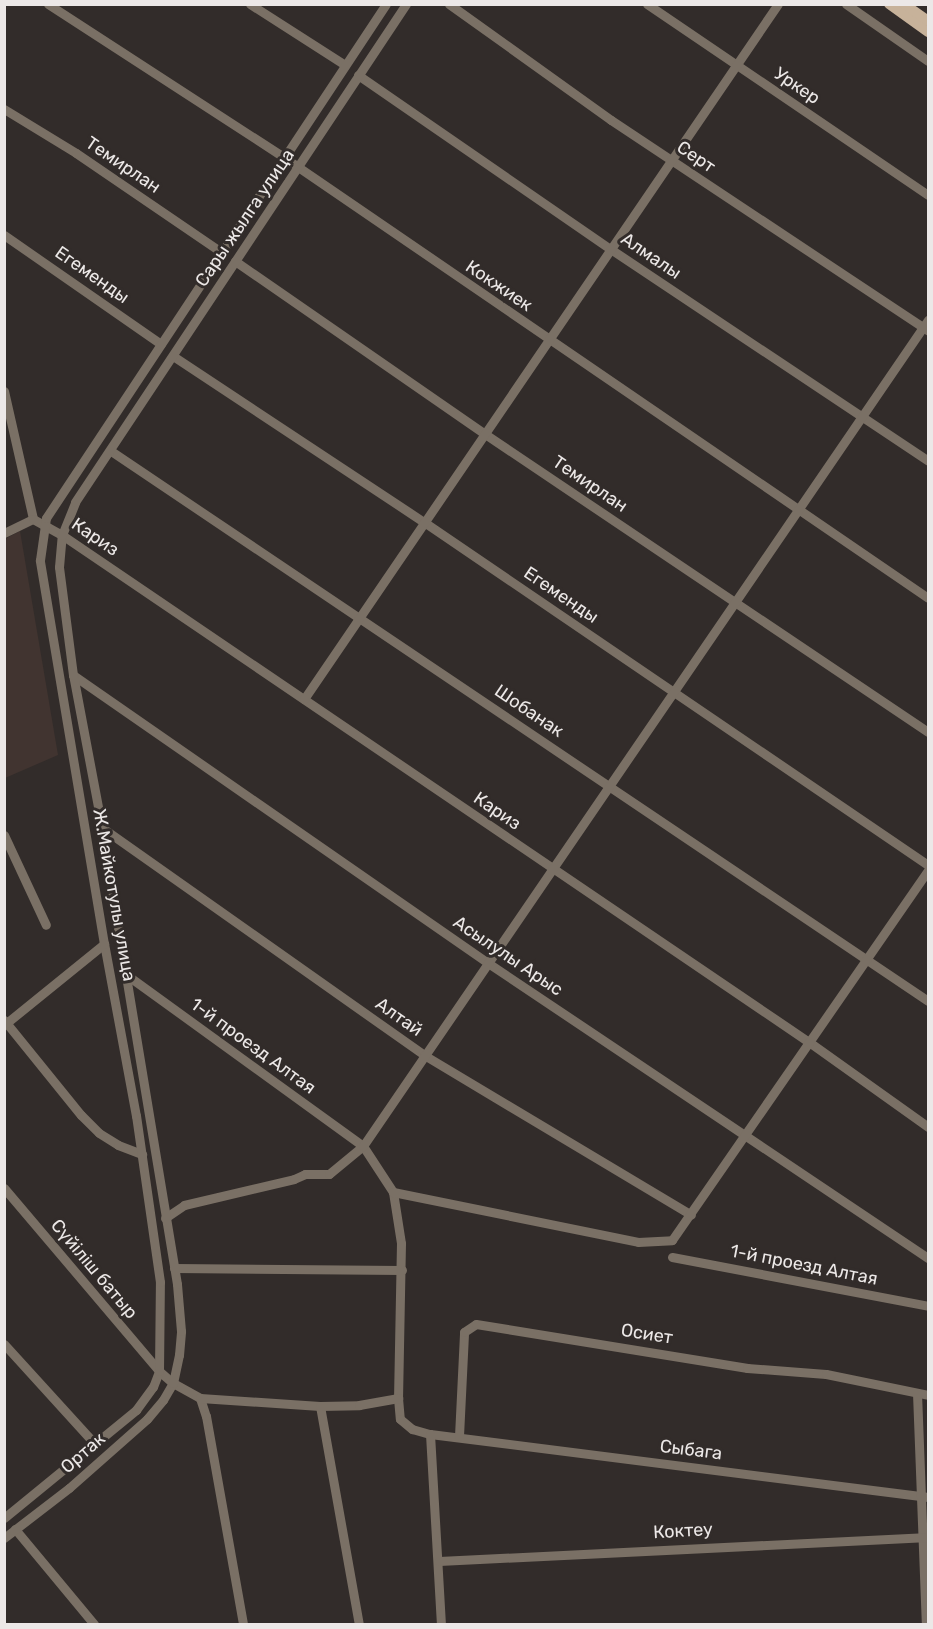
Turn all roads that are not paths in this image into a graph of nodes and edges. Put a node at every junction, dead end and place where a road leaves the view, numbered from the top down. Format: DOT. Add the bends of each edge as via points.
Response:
graph roads {
  1 [pos="48,4"];
  2 [pos="250,4"];
  3 [pos="386,4"];
  4 [pos="406,4"];
  5 [pos="449,4"];
  6 [pos="647,4"];
  7 [pos="778,4"];
  8 [pos="846,4"];
  9 [pos="889,4"];
  10 [pos="904,4"];
  11 [pos="928,21"];
  12 [pos="928,32"];
  13 [pos="928,61"];
  14 [pos="345,65"];
  15 [pos="737,66"];
  16 [pos="358,75"];
  17 [pos="4,110"];
  18 [pos="285,158"];
  19 [pos="672,161"];
  20 [pos="298,168"];
  21 [pos="928,195"];
  22 [pos="4,235"];
  23 [pos="612,250"];
  24 [pos="221,252"];
  25 [pos="235,261"];
  26 [pos="927,326"];
  27 [pos="550,341"];
  28 [pos="161,344"];
  29 [pos="173,356"];
  30 [pos="4,391"];
  31 [pos="862,417"];
  32 [pos="485,434"];
  33 [pos="97,440"];
  34 [pos="111,451"];
  35 [pos="928,461"];
  36 [pos="799,510"];
  37 [pos="33,519"];
  38 [pos="424,522"];
  39 [pos="45,524"];
  40 [pos="4,533"];
  41 [pos="62,535"];
  42 [pos="928,598"];
  43 [pos="736,602"];
  44 [pos="360,617"];
  45 [pos="73,675"];
  46 [pos="675,692"];
  47 [pos="304,699"];
  48 [pos="928,732"];
  49 [pos="610,786"];
  50 [pos="101,827"];
  51 [pos="4,835"];
  52 [pos="928,865"];
  53 [pos="553,869"];
  54 [pos="928,870"];
  55 [pos="46,925"];
  56 [pos="104,944"];
  57 [pos="866,959"];
  58 [pos="488,963"];
  59 [pos="124,973"];
  60 [pos="928,1001"];
  61 [pos="5,1023"];
  62 [pos="136,1040"];
  63 [pos="123,1042"];
  64 [pos="808,1042"];
  65 [pos="424,1055"];
  66 [pos="928,1127"];
  67 [pos="746,1136"];
  68 [pos="363,1146"];
  69 [pos="142,1154"];
  70 [pos="4,1188"];
  71 [pos="393,1192"];
  72 [pos="691,1215"];
  73 [pos="165,1218"];
  74 [pos="672,1257"];
  75 [pos="928,1258"];
  76 [pos="174,1268"];
  77 [pos="402,1270"];
  78 [pos="928,1306"];
  79 [pos="4,1344"];
  80 [pos="159,1371"];
  81 [pos="173,1383"];
  82 [pos="917,1393"];
  83 [pos="928,1395"];
  84 [pos="200,1398"];
  85 [pos="398,1398"];
  86 [pos="320,1406"];
  87 [pos="430,1434"];
  88 [pos="459,1436"];
  89 [pos="95,1444"];
  90 [pos="924,1497"];
  91 [pos="7,1512"];
  92 [pos="15,1529"];
  93 [pos="926,1537"];
  94 [pos="4,1538"];
  95 [pos="439,1561"];
  96 [pos="94,1624"];
  97 [pos="243,1624"];
  98 [pos="359,1624"];
  99 [pos="441,1624"];
  100 [pos="926,1624"];
  1 -- 18 [label="street, Кокжиек"];
  2 -- 14 [label="street"];
  3 -- 14 [label="street, Сары жылга улица"];
  4 -- 16 [label="street, Сары жылга улица"];
  5 -- 19 [label="street, Серт"];
  6 -- 15 [label="street, Уркер"];
  7 -- 15 [label="street"];
  8 -- 13 [label="street"];
  9 -- 12 [label="main road"];
  10 -- 11 [label="main road"];
  14 -- 18 [label="street, Сары жылга улица"];
  15 -- 19 [label="street"];
  15 -- 21 [label="street, Уркер"];
  16 -- 20 [label="street, Сары жылга улица"];
  16 -- 23 [label="street, Алмалы"];
  17 -- 24 [label="street, Темирлан" via="76,153"];
  18 -- 20 [label="street, Кокжиек"];
  18 -- 24 [label="street, Сары жылга улица"];
  19 -- 23 [label="street"];
  19 -- 26 [label="street, Серт"];
  20 -- 25 [label="street, Сары жылга улица"];
  20 -- 27 [label="street, Кокжиек"];
  22 -- 28 [label="street, Егеменды"];
  23 -- 27 [label="street"];
  23 -- 31 [label="street, Алмалы"];
  24 -- 28 [label="street, Сары жылга улица"];
  25 -- 29 [label="street, Сары жылга улица"];
  25 -- 32 [label="street, Темирлан"];
  26 -- 31 [label="street"];
  27 -- 32 [label="street"];
  27 -- 36 [label="street, Кокжиек"];
  28 -- 33 [label="street, Сары жылга улица"];
  29 -- 34 [label="street, Сары жылга улица"];
  29 -- 38 [label="street, Егеменды"];
  30 -- 37 [label="street"];
  31 -- 35 [label="street, Алмалы"];
  31 -- 36 [label="street"];
  32 -- 38 [label="street"];
  32 -- 43 [label="street, Темирлан"];
  33 -- 39 [label="street, Ж.Майкотулы улица"];
  34 -- 41 [label="street, Ж.Майкотулы улица" via="75,502"];
  34 -- 44 [label="street, Шобанак"];
  36 -- 42 [label="street, Кокжиек"];
  36 -- 43 [label="street"];
  37 -- 39 [label="street, Кариз"];
  37 -- 40 [label="street"];
  38 -- 44 [label="street"];
  38 -- 46 [label="street, Егеменды"];
  39 -- 41 [label="street, Кариз"];
  39 -- 56 [label="street, Ж.Майкотулы улица" via="40,560"];
  41 -- 45 [label="street, Ж.Майкотулы улица" via="59,567"];
  41 -- 47 [label="street, Кариз"];
  43 -- 46 [label="street"];
  43 -- 48 [label="street, Темирлан"];
  44 -- 47 [label="street"];
  44 -- 49 [label="street, Шобанак"];
  45 -- 50 [label="street, Ж.Майкотулы улица"];
  45 -- 58 [label="street, Асылулы Арыс"];
  46 -- 49 [label="street"];
  46 -- 52 [label="street, Егеменды"];
  47 -- 53 [label="street, Кариз"];
  49 -- 53 [label="street"];
  49 -- 57 [label="street, Шобанак"];
  50 -- 59 [label="street, Ж.Майкотулы улица"];
  50 -- 65 [label="street, Алтай"];
  51 -- 55 [label="street"];
  53 -- 58 [label="street"];
  53 -- 64 [label="street, Кариз"];
  54 -- 57 [label="street"];
  56 -- 61 [label="street"];
  56 -- 63 [label="street, Ж.Майкотулы улица"];
  57 -- 60 [label="street, Шобанак"];
  57 -- 64 [label="street"];
  58 -- 65 [label="street"];
  58 -- 67 [label="street, Асылулы Арыс"];
  59 -- 62 [label="street, Ж.Майкотулы улица"];
  59 -- 68 [label="street, 1-й проезд Алтая"];
  61 -- 69 [label="street" via="93,1127 118,1145"];
  62 -- 63 [label="street"];
  62 -- 73 [label="street, Ж.Майкотулы улица"];
  63 -- 69 [label="street, Ж.Майкотулы улица"];
  64 -- 66 [label="street, Кариз"];
  64 -- 67 [label="street"];
  65 -- 68 [label="street"];
  65 -- 72 [label="street, Алтай"];
  67 -- 72 [label="street"];
  67 -- 75 [label="street, Асылулы Арыс"];
  68 -- 71 [label="street"];
  68 -- 73 [label="street" via="329,1174 305,1174 184,1205"];
  69 -- 80 [label="street, Ж.Майкотулы улица" via="160,1282"];
  70 -- 80 [label="street, Сүйіліш батыр"];
  71 -- 72 [label="street" via="638,1242 672,1240"];
  71 -- 77 [label="street"];
  73 -- 76 [label="street, Ж.Майкотулы улица"];
  74 -- 78 [label="street, 1-й проезд Алтая"];
  76 -- 77 [label="street"];
  76 -- 81 [label="street, Ж.Майкотулы улица" via="181,1331"];
  77 -- 85 [label="street"];
  79 -- 89 [label="street"];
  80 -- 81 [label="street, Сүйіліш батыр"];
  80 -- 89 [label="street, Ортак" via="136,1410"];
  81 -- 84 [label="street, Сүйіліш батыр"];
  81 -- 92 [label="street, Ортак" via="147,1419 69,1488"];
  82 -- 83 [label="street, Осиет"];
  82 -- 88 [label="street, Осиет" via="826,1374 747,1368 476,1324 464,1332"];
  82 -- 90 [label="street"];
  84 -- 86 [label="street"];
  84 -- 97 [label="street"];
  85 -- 86 [label="street"];
  85 -- 87 [label="street" via="400,1419 412,1429"];
  86 -- 98 [label="street"];
  87 -- 88 [label="street, Сыбага"];
  87 -- 95 [label="street"];
  88 -- 90 [label="street, Сыбага"];
  89 -- 91 [label="street, Ортак"];
  90 -- 93 [label="street"];
  92 -- 94 [label="street, Ортак"];
  92 -- 96 [label="street"];
  93 -- 95 [label="street, Коктеу"];
  93 -- 100 [label="street"];
  95 -- 99 [label="street"];
}
